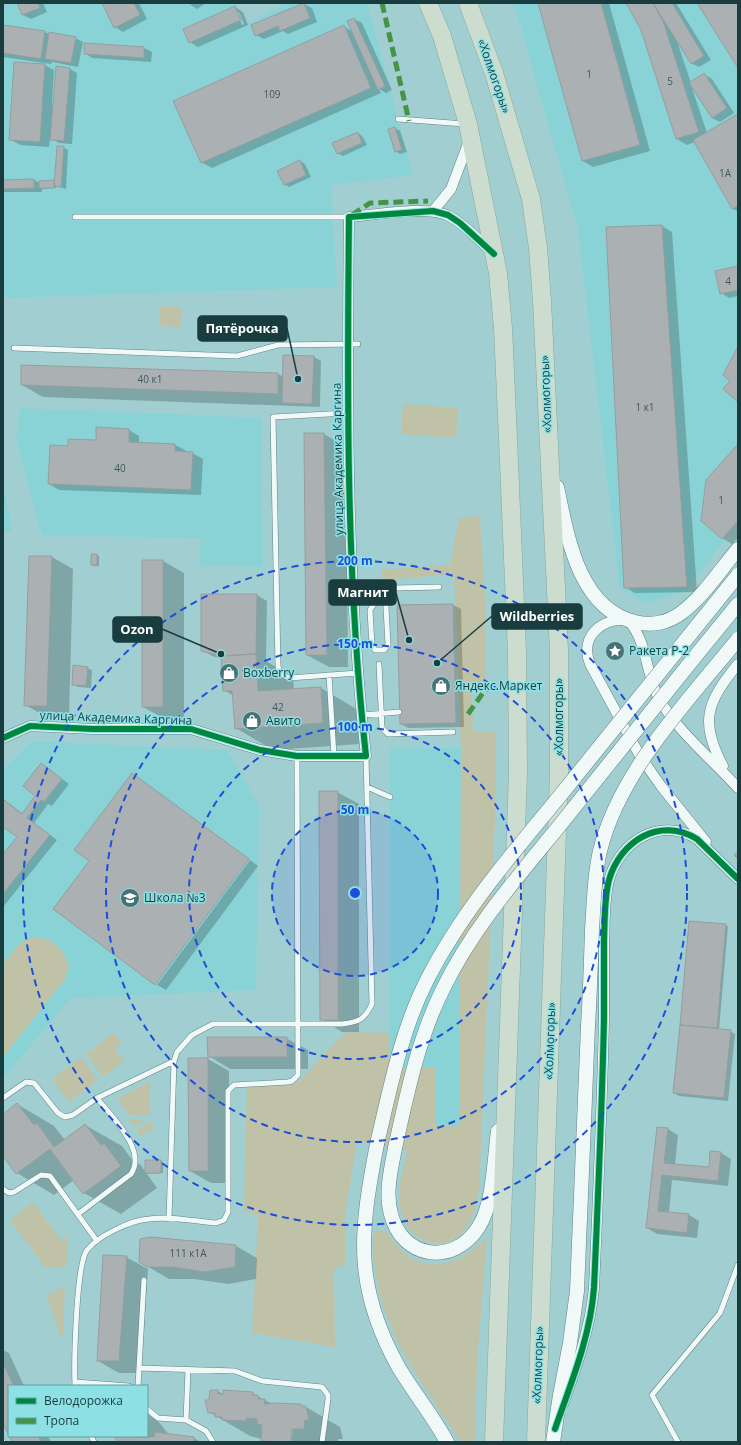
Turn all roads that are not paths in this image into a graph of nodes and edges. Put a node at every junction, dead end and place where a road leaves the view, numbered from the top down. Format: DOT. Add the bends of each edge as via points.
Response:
graph roads {
  1 [pos="428,3"];
  2 [pos="468,3"];
  3 [pos="398,119"];
  4 [pos="469,130"];
  5 [pos="433,211"];
  6 [pos="75,217"];
  7 [pos="349,217"];
  8 [pos="494,254"];
  9 [pos="358,344"];
  10 [pos="347,345"];
  11 [pos="14,348"];
  12 [pos="347,413"];
  13 [pos="548,437"];
  14 [pos="738,549"];
  15 [pos="738,575"];
  16 [pos="439,587"];
  17 [pos="385,588"];
  18 [pos="352,589"];
  19 [pos="374,589"];
  20 [pos="738,604"];
  21 [pos="628,620"];
  22 [pos="738,639"];
  23 [pos="379,664"];
  24 [pos="738,664"];
  25 [pos="358,673"];
  26 [pos="328,675"];
  27 [pos="399,712"];
  28 [pos="382,714"];
  29 [pos="362,715"];
  30 [pos="453,732"];
  31 [pos="3,738"];
  32 [pos="298,756"];
  33 [pos="334,756"];
  34 [pos="366,756"];
  35 [pos="728,777"];
  36 [pos="367,787"];
  37 [pos="738,788"];
  38 [pos="390,797"];
  39 [pos="718,858"];
  40 [pos="738,879"];
  41 [pos="299,1025"];
  42 [pos="508,1047"];
  43 [pos="174,1061"];
  44 [pos="3,1098"];
  45 [pos="97,1098"];
  46 [pos="3,1189"];
  47 [pos="78,1214"];
  48 [pos="169,1219"];
  49 [pos="98,1241"];
  50 [pos="738,1265"];
  51 [pos="144,1280"];
  52 [pos="139,1368"];
  53 [pos="188,1370"];
  54 [pos="75,1384"];
  55 [pos="102,1385"];
  56 [pos="138,1385"];
  57 [pos="148,1410"];
  58 [pos="186,1420"];
  59 [pos="554,1435"];
  60 [pos="213,1442"];
  61 [pos="322,1442"];
  62 [pos="447,1442"];
  63 [pos="494,1442"];
  64 [pos="536,1442"];
  65 [pos="678,1442"];
  1 -- 4 [label="highway" via="442,36"];
  2 -- 13 [label="highway, «Холмогоры»" via="494,73 531,199 542,301"];
  3 -- 4 [label="lane"];
  4 -- 5 [label="street" via="451,189"];
  4 -- 8 [label="highway"];
  5 -- 7 [label="street"];
  5 -- 8 [label="street" via="460,223"];
  6 -- 7 [label="lane"];
  7 -- 10 [label="street, улица Академика Каргина"];
  8 -- 42 [label="highway" via="503,328 517,652 518,773"];
  9 -- 10 [label="lane"];
  10 -- 11 [label="lane" via="278,345 237,356"];
  10 -- 12 [label="street, улица Академика Каргина"];
  12 -- 18 [label="street, улица Академика Каргина"];
  12 -- 26 [label="lane" via="272,417 278,670 289,678"];
  13 -- 21 [label="main road" via="570,547 578,567 601,602"];
  13 -- 64 [label="highway, «Холмогоры»" via="558,645 559,773"];
  14 -- 21 [label="main road" via="682,612 653,624"];
  15 -- 62 [label="main road, bridge" via="502,867 448,942 426,982 409,1023 395,1066 364,1217 365,1275 370,1298 386,1342 400,1369"];
  16 -- 17 [label="lane"];
  17 -- 19 [label="lane"];
  17 -- 19 [label="lane" via="388,645 384,650 375,650 372,646 370,610 374,604"];
  18 -- 19 [label="lane"];
  18 -- 25 [label="street, улица Академика Каргина"];
  20 -- 42 [label="main road, bridge" via="489,914 463,952 442,990 413,1071 395,1148 389,1194 391,1214 403,1238 414,1247 428,1253 443,1253 457,1249 479,1228 490,1192"];
  21 -- 35 [label="street" via="640,637 653,687 667,710 677,724"];
  21 -- 39 [label="street" via="617,619 600,627 589,640 587,656 640,756"];
  22 -- 59 [label="main road, bridge" via="649,750 627,785 612,816 600,851 594,888 577,1291"];
  23 -- 28 [label="lane"];
  24 -- 35 [label="street" via="723,682 709,714 712,747"];
  25 -- 26 [label="lane"];
  25 -- 29 [label="street, улица Академика Каргина"];
  26 -- 33 [label="lane"];
  27 -- 28 [label="lane"];
  28 -- 29 [label="lane"];
  28 -- 30 [label="lane" via="382,728 388,734"];
  29 -- 34 [label="street, улица Академика Каргина"];
  31 -- 32 [label="street, улица Академика Каргина" via="30,726 191,729 260,750"];
  32 -- 33 [label="street, улица Академика Каргина"];
  32 -- 41 [label="lane"];
  33 -- 34 [label="street, улица Академика Каргина"];
  34 -- 36 [label="lane"];
  35 -- 37 [label="street"];
  36 -- 38 [label="lane"];
  36 -- 41 [label="lane" via="372,1004 366,1017 353,1023"];
  39 -- 40 [label="street"];
  39 -- 59 [label="street" via="690,834 668,830 656,831 627,847 609,880 605,920 594,1295 583,1348"];
  41 -- 43 [label="lane" via="213,1024 192,1035 177,1052"];
  41 -- 48 [label="lane" via="299,1071 296,1079 288,1082 238,1084 230,1087 228,1091 227,1216 216,1223"];
  42 -- 63 [label="highway"];
  43 -- 45 [label="lane"];
  43 -- 48 [label="lane"];
  44 -- 45 [label="lane" via="22,1084 30,1082 38,1086 58,1113 69,1117"];
  45 -- 47 [label="lane" via="133,1146 135,1168 125,1179"];
  46 -- 47 [label="lane" via="9,1193 14,1192 36,1177 45,1175 53,1180"];
  47 -- 49 [label="lane"];
  48 -- 49 [label="lane" via="138,1220"];
  49 -- 54 [label="lane" via="86,1251 79,1277"];
  50 -- 65 [label="lane" via="720,1313 652,1395"];
  51 -- 52 [label="lane"];
  52 -- 53 [label="lane"];
  52 -- 56 [label="lane"];
  53 -- 58 [label="lane"];
  53 -- 61 [label="lane" via="235,1371 262,1381 322,1387 328,1399"];
  54 -- 55 [label="lane"];
  57 -- 58 [label="lane" via="158,1418"];
  58 -- 60 [label="lane" via="206,1431"];
}
